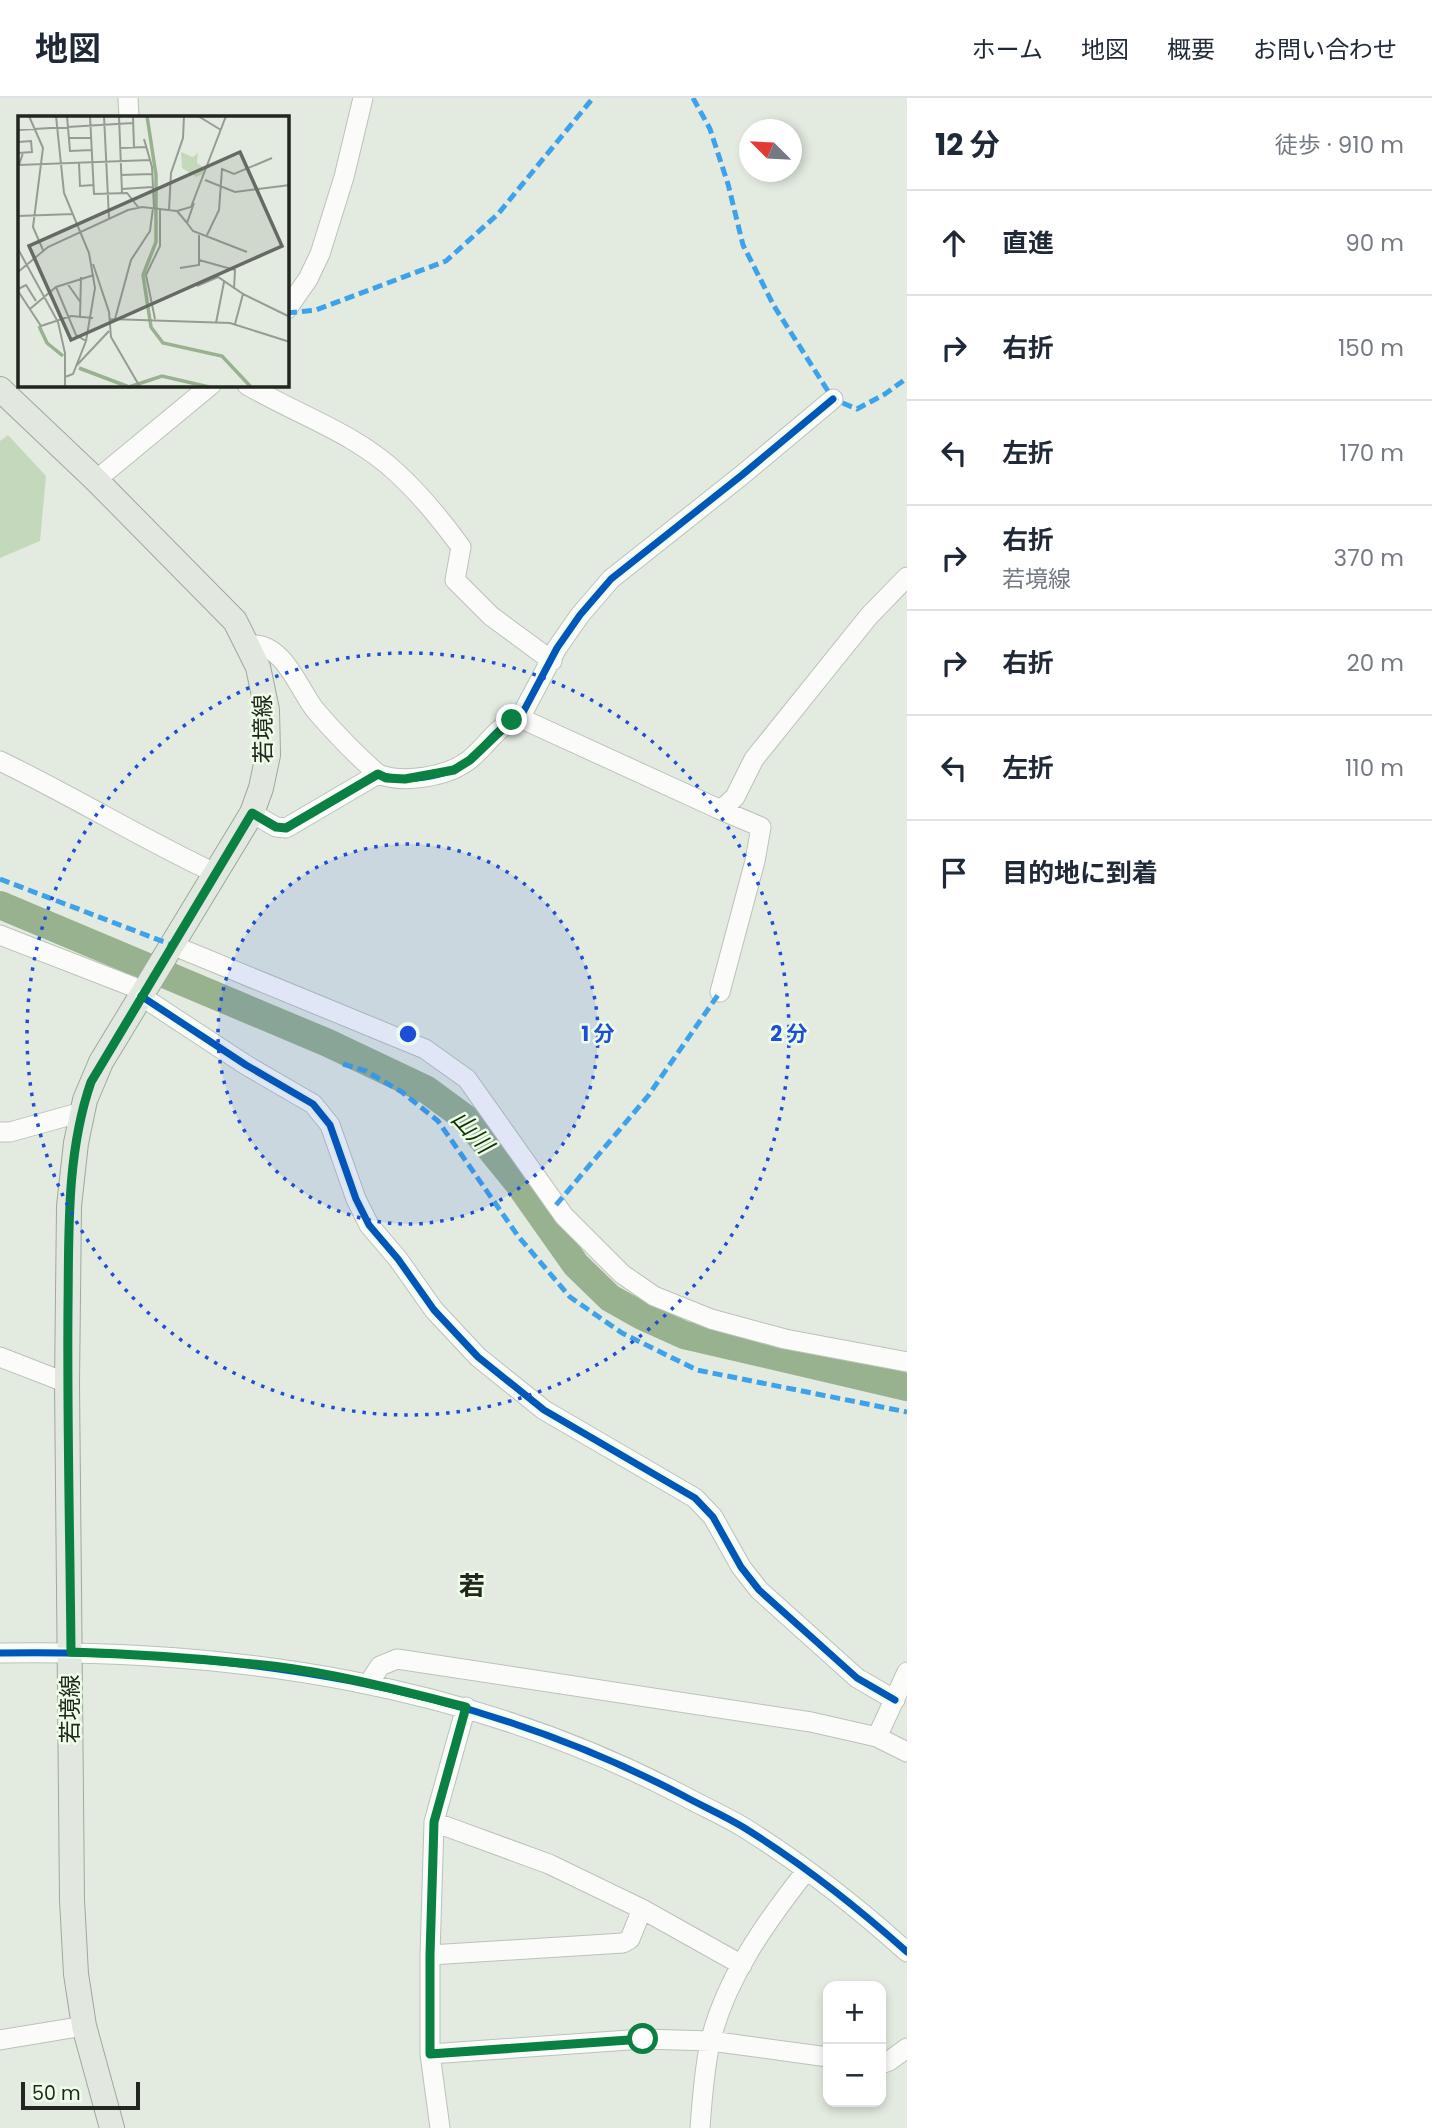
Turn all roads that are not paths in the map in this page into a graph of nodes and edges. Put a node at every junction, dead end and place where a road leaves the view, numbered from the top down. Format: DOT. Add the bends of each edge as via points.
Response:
graph roads {
  1 [pos="128,98"];
  2 [pos="363,98"];
  3 [pos="129,116"];
  4 [pos="289,306"];
  5 [pos="209,387"];
  6 [pos="251,387"];
  7 [pos="0,389"];
  8 [pos="833,399"];
  9 [pos="96,480"];
  10 [pos="907,577"];
  11 [pos="248,645"];
  12 [pos="552,660"];
  13 [pos="520,718"];
  14 [pos="0,761"];
  15 [pos="378,774"];
  16 [pos="721,810"];
  17 [pos="252,813"];
  18 [pos="215,873"];
  19 [pos="0,935"];
  20 [pos="169,950"];
  21 [pos="145,989"];
  22 [pos="720,992"];
  23 [pos="82,1112"];
  24 [pos="0,1132"];
  25 [pos="0,1357"];
  26 [pos="907,1362"];
  27 [pos="67,1383"];
  28 [pos="71,1652"];
  29 [pos="0,1653"];
  30 [pos="907,1672"];
  31 [pos="369,1683"];
  32 [pos="895,1700"];
  33 [pos="466,1707"];
  34 [pos="877,1737"];
  35 [pos="907,1752"];
  36 [pos="434,1822"];
  37 [pos="806,1871"];
  38 [pos="642,1909"];
  39 [pos="907,1952"];
  40 [pos="430,1955"];
  41 [pos="742,1965"];
  42 [pos="84,2026"];
  43 [pos="0,2040"];
  44 [pos="711,2041"];
  45 [pos="907,2048"];
  46 [pos="430,2054"];
  47 [pos="823,2056"];
  48 [pos="886,2062"];
  49 [pos="112,2128"];
  50 [pos="440,2128"];
  51 [pos="700,2128"];
  1 -- 3 [label="street"];
  2 -- 4 [label="street" via="320,254"];
  5 -- 9 [label="street"];
  6 -- 12 [label="street" via="365,449 397,472 461,547 456,580 491,616"];
  7 -- 9 [label="main road, 若境線"];
  8 -- 12 [label="street" via="611,579 580,615"];
  9 -- 11 [label="main road, 若境線" via="235,621"];
  10 -- 16 [label="street" via="869,616 754,759 735,797"];
  11 -- 15 [label="street" via="266,648 294,675 314,709"];
  11 -- 17 [label="main road, 若境線" via="265,691 268,732 268,755"];
  12 -- 13 [label="street"];
  13 -- 15 [label="street" via="501,728 454,770 405,779"];
  13 -- 16 [label="street"];
  14 -- 18 [label="street"];
  15 -- 17 [label="street" via="286,828"];
  16 -- 22 [label="street" via="761,827"];
  17 -- 18 [label="main road, 若境線"];
  18 -- 20 [label="main road, 若境線"];
  19 -- 21 [label="street"];
  20 -- 21 [label="main road, 若境線"];
  20 -- 26 [label="street" via="425,1049 467,1079 564,1216 622,1274 654,1296 711,1319 785,1339"];
  21 -- 23 [label="main road, 若境線" via="101,1062"];
  21 -- 32 [label="street" via="246,1065 313,1104 330,1125 369,1225 434,1310 478,1357 544,1410 695,1498 713,1517 759,1590 856,1678"];
  23 -- 24 [label="street"];
  23 -- 27 [label="main road, 若境線" via="69,1206"];
  25 -- 27 [label="street"];
  27 -- 28 [label="main road, 若境線"];
  28 -- 29 [label="street"];
  28 -- 31 [label="street" via="275,1667"];
  28 -- 42 [label="main road, 若境線" via="72,1900"];
  30 -- 32 [label="street"];
  31 -- 33 [label="street"];
  31 -- 34 [label="street" via="380,1666 397,1659 811,1722"];
  32 -- 34 [label="street"];
  33 -- 36 [label="street"];
  33 -- 37 [label="street" via="576,1745 644,1775 743,1827"];
  34 -- 35 [label="street"];
  36 -- 38 [label="street" via="549,1864"];
  36 -- 40 [label="street"];
  37 -- 39 [label="street" via="858,1908"];
  37 -- 41 [label="street" via="766,1923"];
  38 -- 40 [label="street" via="624,1942"];
  38 -- 41 [label="street"];
  40 -- 46 [label="street"];
  41 -- 44 [label="street"];
  42 -- 43 [label="street"];
  42 -- 49 [label="main road, 若境線"];
  44 -- 46 [label="street" via="643,2039"];
  44 -- 47 [label="street"];
  44 -- 51 [label="street"];
  45 -- 48 [label="street"];
  46 -- 50 [label="street"];
}
